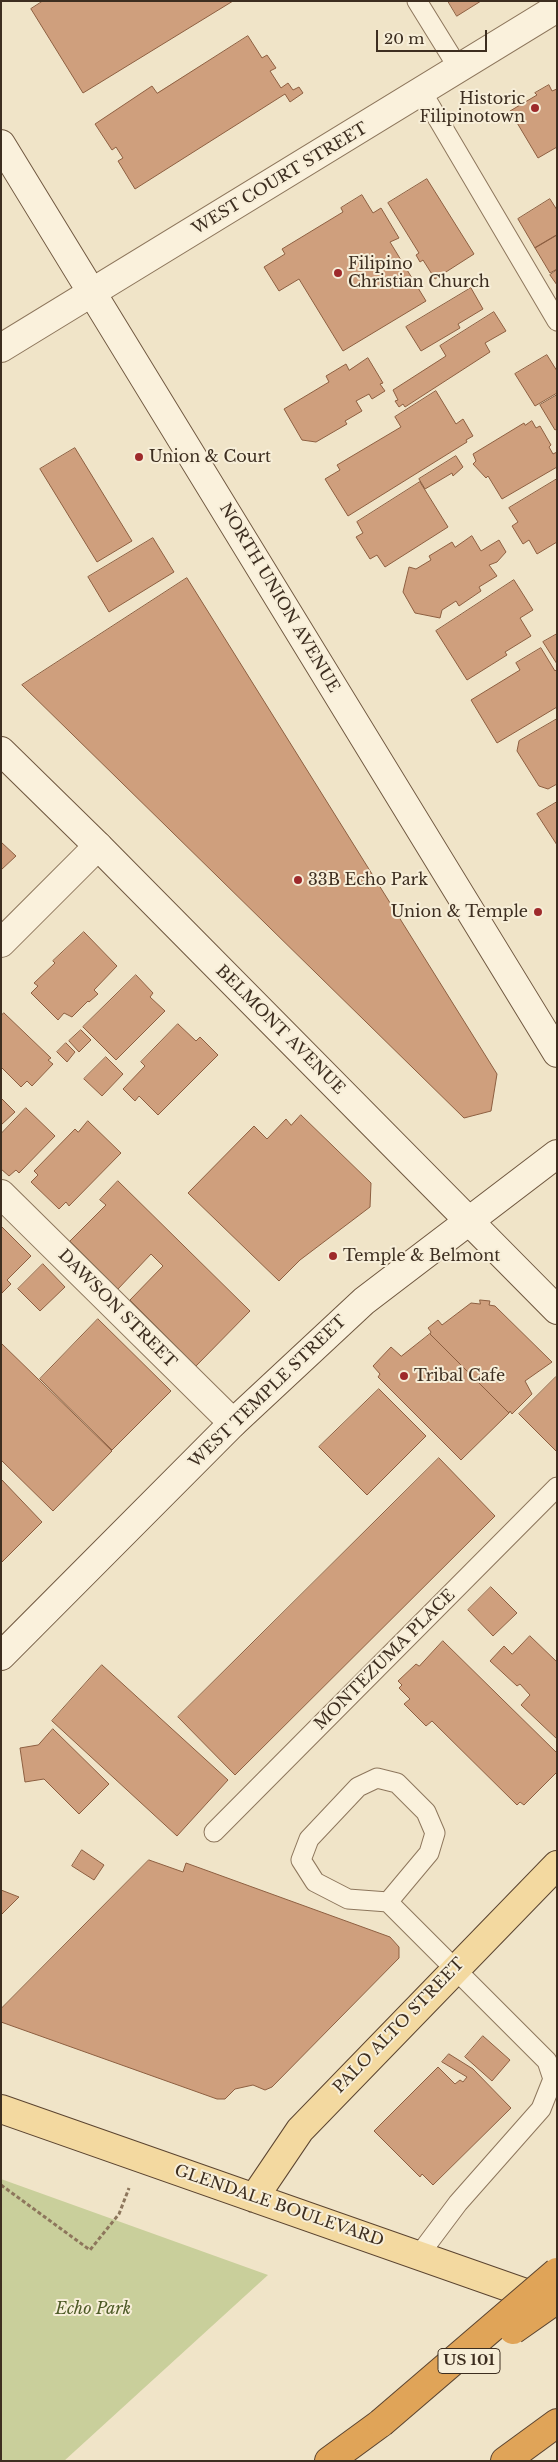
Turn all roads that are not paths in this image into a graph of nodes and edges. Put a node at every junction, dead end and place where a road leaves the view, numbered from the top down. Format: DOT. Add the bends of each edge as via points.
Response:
graph roads {
  1 [pos="417,1"];
  2 [pos="557,8"];
  3 [pos="459,69"];
  4 [pos="422,92"];
  5 [pos="1,144"];
  6 [pos="94,292"];
  7 [pos="557,321"];
  8 [pos="1,348"];
  9 [pos="1,751"];
  10 [pos="98,846"];
  11 [pos="1,943"];
  12 [pos="557,1053"];
  13 [pos="557,1154"];
  14 [pos="1,1194"];
  15 [pos="469,1221"];
  16 [pos="557,1310"];
  17 [pos="233,1424"];
  18 [pos="557,1487"];
  19 [pos="1,1656"];
  20 [pos="214,1832"];
  21 [pos="557,1865"];
  22 [pos="388,1902"];
  23 [pos="454,1969"];
  24 [pos="1,2108"];
  25 [pos="254,2198"];
  26 [pos="419,2255"];
  27 [pos="557,2272"];
  28 [pos="557,2299"];
  29 [pos="557,2304"];
  30 [pos="381,2423"];
  31 [pos="557,2424"];
  32 [pos="329,2461"];
  33 [pos="505,2461"];
  1 -- 3 [label="lane"];
  2 -- 3 [label="street, WEST COURT STREET"];
  3 -- 4 [label="street, WEST COURT STREET"];
  4 -- 6 [label="street, WEST COURT STREET"];
  4 -- 7 [label="lane"];
  5 -- 6 [label="street, NORTH UNION AVENUE"];
  6 -- 8 [label="street, WEST COURT STREET"];
  6 -- 12 [label="street, NORTH UNION AVENUE"];
  9 -- 10 [label="street, BELMONT AVENUE"];
  10 -- 11 [label="street"];
  10 -- 15 [label="street, BELMONT AVENUE"];
  13 -- 15 [label="street, WEST TEMPLE STREET"];
  14 -- 17 [label="street, DAWSON STREET"];
  15 -- 16 [label="street, BELMONT AVENUE"];
  15 -- 17 [label="street, WEST TEMPLE STREET" via="364,1301"];
  17 -- 19 [label="street, WEST TEMPLE STREET"];
  18 -- 20 [label="lane, MONTEZUMA PLACE"];
  21 -- 23 [label="main road, PALO ALTO STREET"];
  22 -- 22 [label="lane" via="348,1899 315,1882 300,1860 309,1839 358,1787 377,1778 396,1783 426,1812 435,1833 429,1853"];
  22 -- 23 [label="lane"];
  23 -- 25 [label="main road, PALO ALTO STREET" via="300,2130"];
  23 -- 26 [label="lane" via="547,2061 553,2079 541,2109 458,2203"];
  24 -- 25 [label="main road, GLENDALE BOULEVARD"];
  25 -- 26 [label="main road, GLENDALE BOULEVARD"];
  26 -- 29 [label="main road, GLENDALE BOULEVARD"];
  27 -- 30 [label="highway, bridge"];
  28 -- 30 [label="highway, US 101, bridge"];
  30 -- 32 [label="highway, US 101"];
  31 -- 33 [label="highway"];
}
